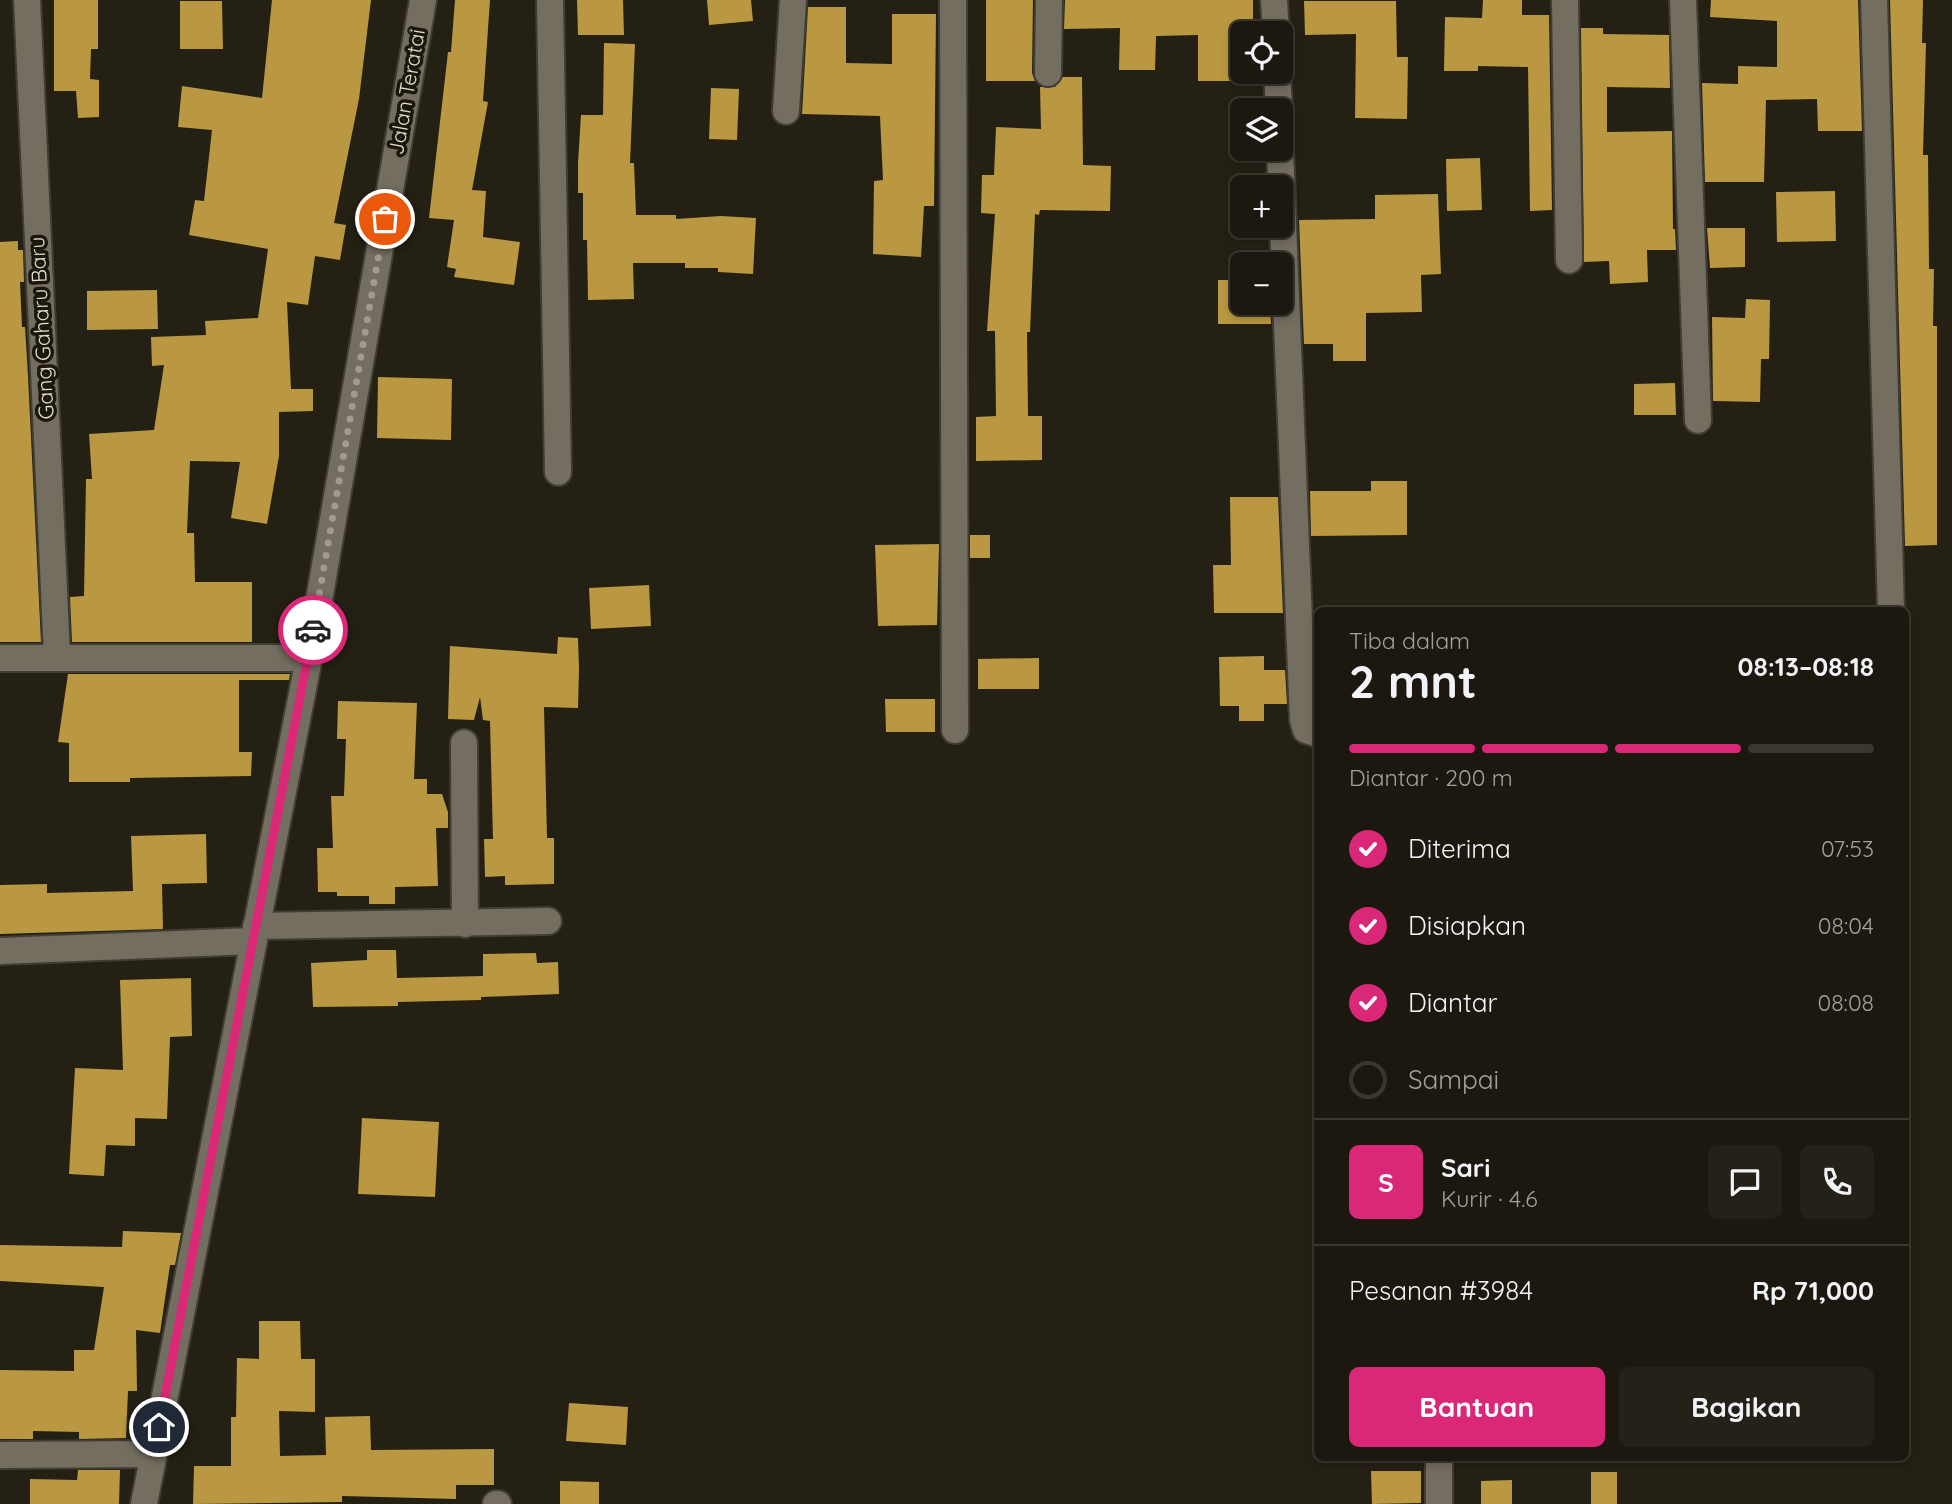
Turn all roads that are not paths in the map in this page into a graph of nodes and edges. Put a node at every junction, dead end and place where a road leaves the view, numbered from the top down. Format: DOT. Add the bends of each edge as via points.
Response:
graph roads {
  1 [pos="27,0"];
  2 [pos="423,0"];
  3 [pos="550,0"];
  4 [pos="793,0"];
  5 [pos="953,0"];
  6 [pos="1049,0"];
  7 [pos="1274,0"];
  8 [pos="1565,0"];
  9 [pos="1683,0"];
  10 [pos="1874,0"];
  11 [pos="1275,21"];
  12 [pos="1048,73"];
  13 [pos="786,111"];
  14 [pos="1280,161"];
  15 [pos="1569,260"];
  16 [pos="1698,420"];
  17 [pos="558,472"];
  18 [pos="1891,607"];
  19 [pos="57,656"];
  20 [pos="0,658"];
  21 [pos="309,658"];
  22 [pos="955,730"];
  23 [pos="1314,733"];
  24 [pos="464,743"];
  25 [pos="548,920"];
  26 [pos="466,924"];
  27 [pos="255,934"];
  28 [pos="0,951"];
  29 [pos="154,1454"];
  30 [pos="0,1455"];
  31 [pos="1439,1461"];
  32 [pos="144,1504"];
  33 [pos="1440,1504"];
  1 -- 19 [label="street, Gang Gaharu Baru"];
  2 -- 21 [label="street, Jalan Teratai"];
  3 -- 17 [label="street"];
  4 -- 13 [label="street"];
  5 -- 22 [label="street"];
  6 -- 12 [label="street"];
  7 -- 11 [label="street"];
  8 -- 15 [label="street"];
  9 -- 16 [label="street"];
  10 -- 18 [label="street"];
  14 -- 23 [label="street" via="1303,720 1306,730"];
  19 -- 20 [label="street"];
  19 -- 21 [label="street"];
  21 -- 27 [label="street, Jalan Teratai"];
  24 -- 26 [label="street"];
  25 -- 26 [label="street"];
  26 -- 27 [label="street"];
  27 -- 28 [label="street"];
  27 -- 29 [label="street, Jalan Teratai"];
  29 -- 30 [label="street"];
  29 -- 32 [label="street, Jalan Teratai"];
  31 -- 33 [label="street"];
}
